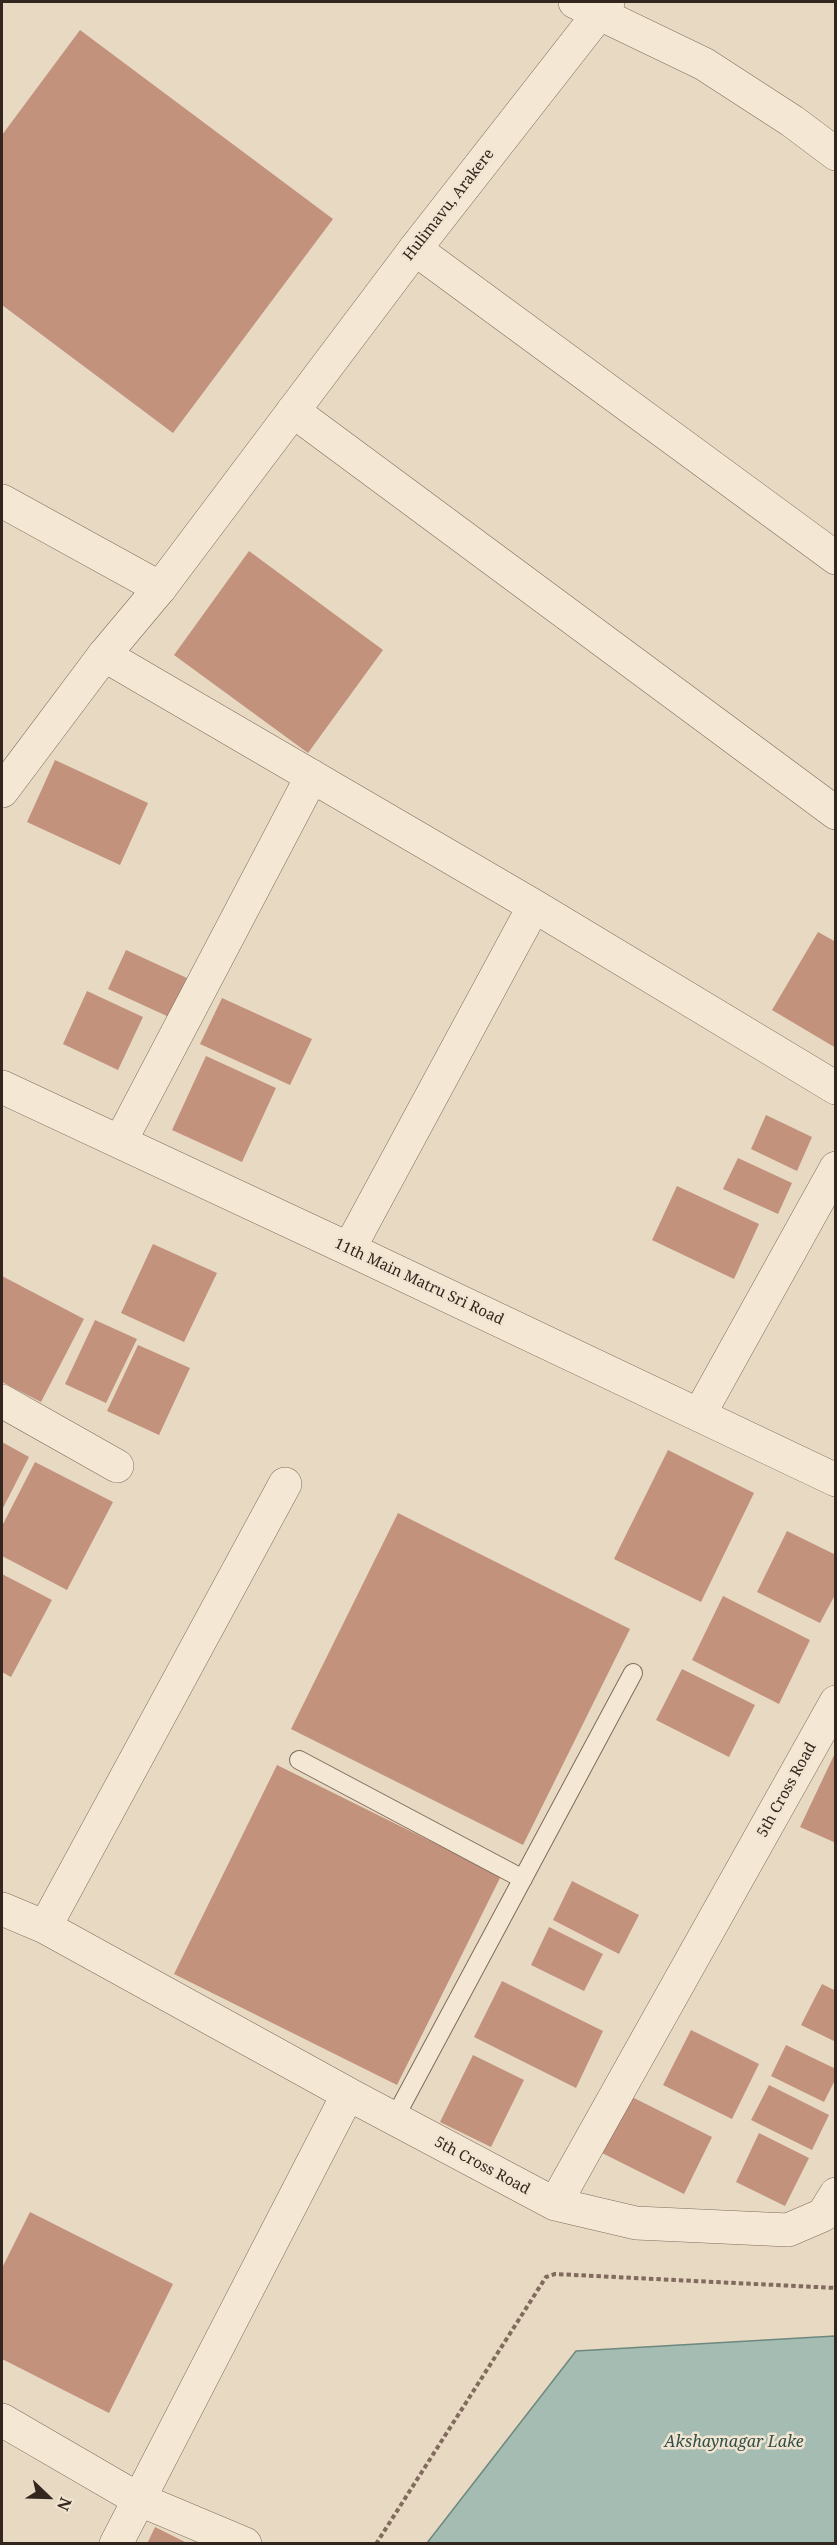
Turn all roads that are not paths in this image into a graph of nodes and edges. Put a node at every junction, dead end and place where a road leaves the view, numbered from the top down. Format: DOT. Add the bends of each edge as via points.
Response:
graph roads {
  1 [pos="594,5"];
  2 [pos="836,154"];
  3 [pos="415,249"];
  4 [pos="293,411"];
  5 [pos="2,501"];
  6 [pos="836,558"];
  7 [pos="160,588"];
  8 [pos="104,656"];
  9 [pos="8,772"];
  10 [pos="312,776"];
  11 [pos="836,813"];
  12 [pos="534,906"];
  13 [pos="2,1087"];
  14 [pos="836,1088"];
  15 [pos="120,1142"];
  16 [pos="836,1168"];
  17 [pos="349,1249"];
  18 [pos="2,1401"];
  19 [pos="699,1415"];
  20 [pos="117,1466"];
  21 [pos="836,1480"];
  22 [pos="285,1484"];
  23 [pos="633,1673"];
  24 [pos="836,1702"];
  25 [pos="299,1760"];
  26 [pos="523,1879"];
  27 [pos="2,1909"];
  28 [pos="45,1927"];
  29 [pos="348,2094"];
  30 [pos="394,2119"];
  31 [pos="836,2194"];
  32 [pos="555,2204"];
  33 [pos="2,2420"];
  34 [pos="138,2499"];
  35 [pos="116,2544"];
  36 [pos="245,2544"];
  1 -- 2 [label="street" via="704,64"];
  1 -- 3 [label="street, Hulimavu, Arakere"];
  3 -- 4 [label="street, Hulimavu, Arakere"];
  3 -- 6 [label="street"];
  4 -- 7 [label="street, Hulimavu, Arakere"];
  4 -- 11 [label="street"];
  5 -- 7 [label="street"];
  7 -- 8 [label="street, Hulimavu, Arakere"];
  8 -- 9 [label="street, Hulimavu, Arakere"];
  8 -- 10 [label="street"];
  10 -- 12 [label="street"];
  10 -- 15 [label="street"];
  12 -- 14 [label="street"];
  12 -- 17 [label="street"];
  13 -- 15 [label="street, 11th Main Matru Sri Road"];
  15 -- 17 [label="street, 11th Main Matru Sri Road"];
  16 -- 19 [label="street"];
  17 -- 19 [label="street, 11th Main Matru Sri Road"];
  18 -- 20 [label="street"];
  19 -- 21 [label="street, 11th Main Matru Sri Road"];
  22 -- 28 [label="street"];
  23 -- 26 [label="lane"];
  24 -- 32 [label="street, 5th Cross Road"];
  25 -- 26 [label="lane"];
  26 -- 30 [label="lane"];
  27 -- 28 [label="street, 5th Cross Road"];
  28 -- 29 [label="street, 5th Cross Road"];
  29 -- 30 [label="street, 5th Cross Road"];
  29 -- 34 [label="street"];
  30 -- 32 [label="street, 5th Cross Road"];
  31 -- 32 [label="street" via="823,2215 788,2230 636,2223"];
  33 -- 34 [label="street"];
  34 -- 35 [label="street"];
  34 -- 36 [label="street"];
}
